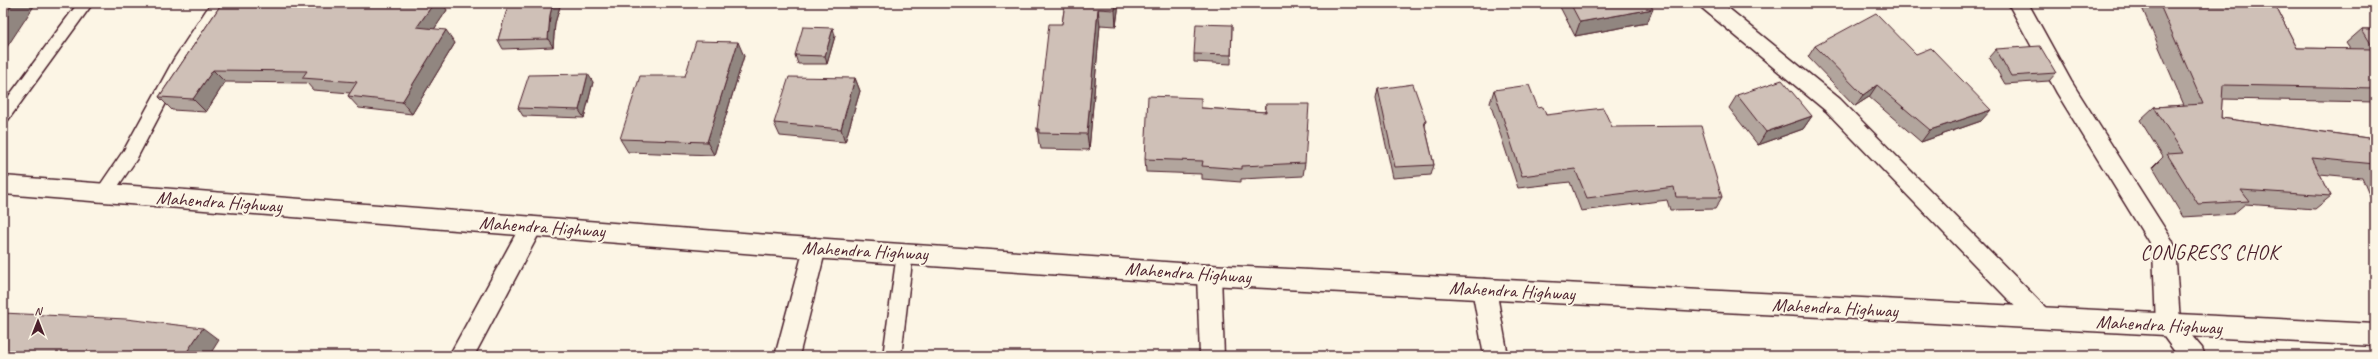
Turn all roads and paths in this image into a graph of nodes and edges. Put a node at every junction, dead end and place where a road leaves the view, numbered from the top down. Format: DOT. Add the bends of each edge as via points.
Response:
graph roads {
  1 [pos="86,3"];
  2 [pos="220,3"];
  3 [pos="1709,3"];
  4 [pos="2018,3"];
  5 [pos="3,116"];
  6 [pos="3,185"];
  7 [pos="104,193"];
  8 [pos="532,226"];
  9 [pos="815,248"];
  10 [pos="905,253"];
  11 [pos="1209,275"];
  12 [pos="1484,289"];
  13 [pos="2041,318"];
  14 [pos="2168,326"];
  15 [pos="2375,335"];
  16 [pos="461,356"];
  17 [pos="787,356"];
  18 [pos="892,356"];
  19 [pos="1212,356"];
  20 [pos="1496,356"];
  21 [pos="2193,356"];
  1 -- 5 [label="lane"];
  2 -- 7 [label="lane" via="179,63 130,155"];
  3 -- 13 [label="main road" via="1833,105"];
  4 -- 14 [label="main road" via="2064,87 2164,247"];
  6 -- 7 [label="main road, Mahendra Highway"];
  7 -- 8 [label="main road, Mahendra Highway"];
  8 -- 9 [label="main road, Mahendra Highway"];
  8 -- 16 [label="main road"];
  9 -- 10 [label="main road, Mahendra Highway"];
  9 -- 17 [label="main road"];
  10 -- 11 [label="main road, Mahendra Highway"];
  10 -- 18 [label="lane"];
  11 -- 12 [label="main road, Mahendra Highway"];
  11 -- 19 [label="main road"];
  12 -- 13 [label="main road, Mahendra Highway"];
  12 -- 20 [label="main road"];
  13 -- 14 [label="main road, Mahendra Highway"];
  14 -- 15 [label="main road, Mahendra Highway"];
  14 -- 21 [label="main road"];
}
